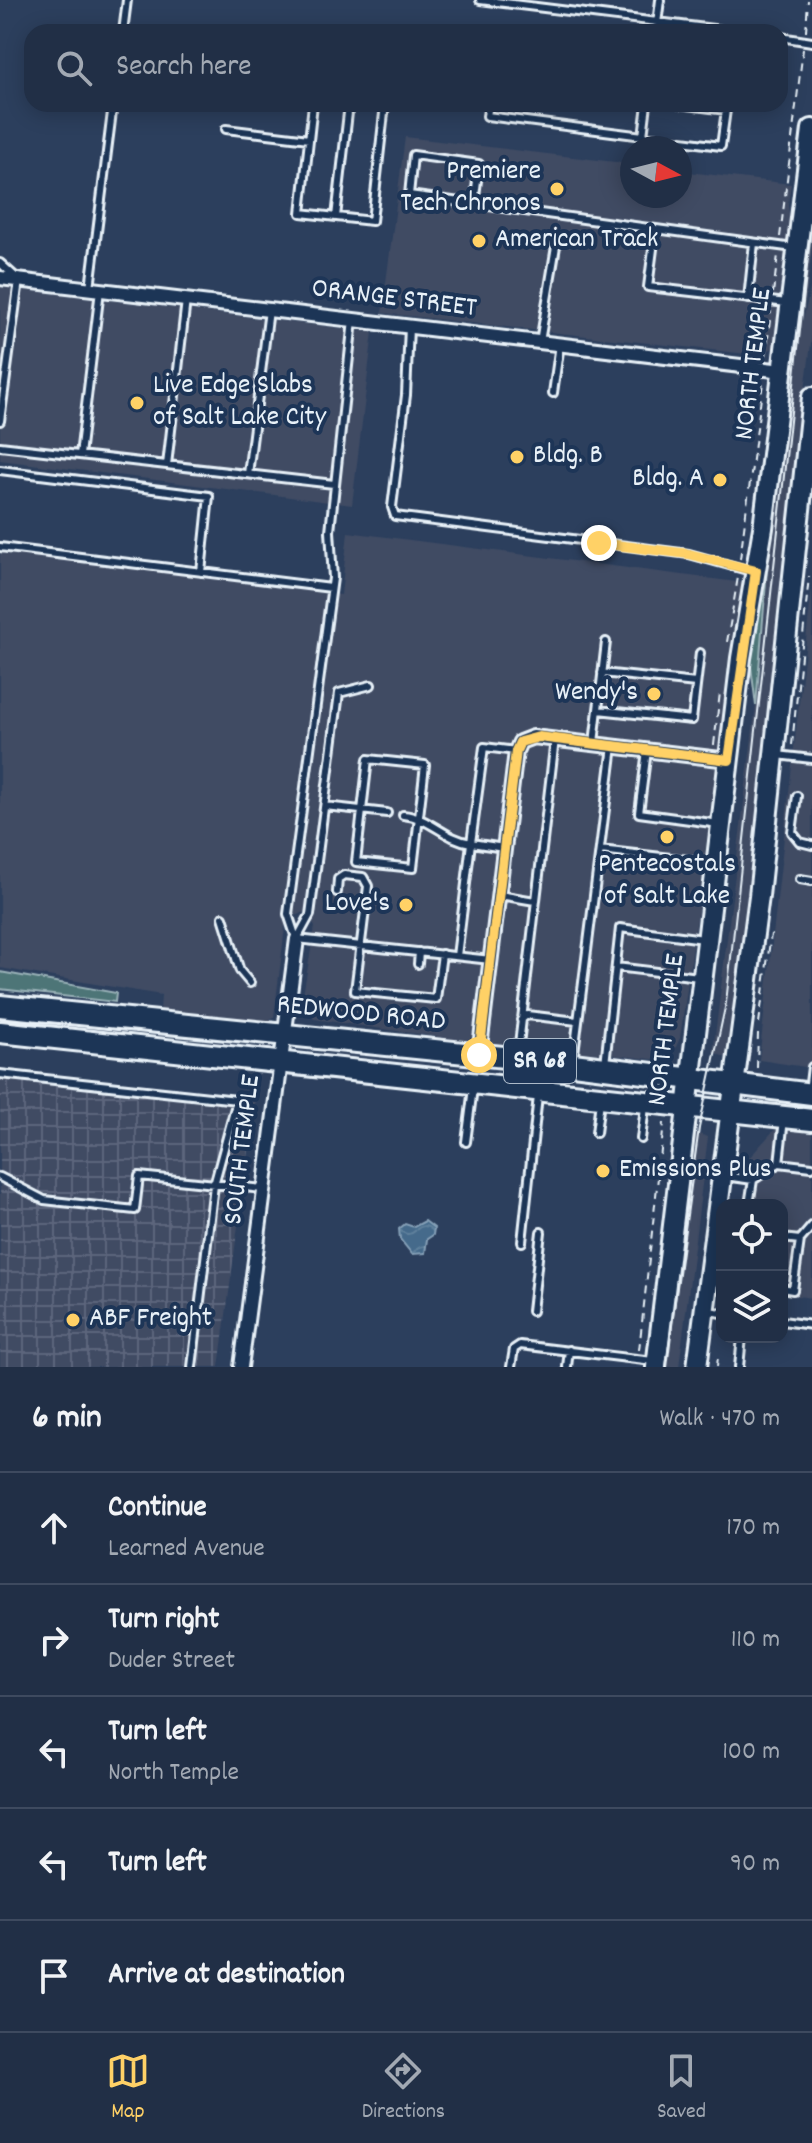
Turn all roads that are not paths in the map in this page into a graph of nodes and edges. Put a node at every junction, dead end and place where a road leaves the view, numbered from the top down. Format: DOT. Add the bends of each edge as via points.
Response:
graph roads {
  1 [pos="127,0"];
  2 [pos="480,0"];
  3 [pos="660,0"];
  4 [pos="657,22"];
  5 [pos="124,24"];
  6 [pos="673,24"];
  7 [pos="788,38"];
  8 [pos="808,41"];
  9 [pos="112,112"];
  10 [pos="312,112"];
  11 [pos="348,112"];
  12 [pos="384,112"];
  13 [pos="488,112"];
  14 [pos="646,112"];
  15 [pos="726,112"];
  16 [pos="226,129"];
  17 [pos="812,129"];
  18 [pos="643,136"];
  19 [pos="309,139"];
  20 [pos="692,142"];
  21 [pos="474,205"];
  22 [pos="336,217"];
  23 [pos="754,243"];
  24 [pos="556,246"];
  25 [pos="788,248"];
  26 [pos="653,249"];
  27 [pos="0,263"];
  28 [pos="0,278"];
  29 [pos="19,280"];
  30 [pos="95,289"];
  31 [pos="748,299"];
  32 [pos="186,300"];
  33 [pos="782,302"];
  34 [pos="269,310"];
  35 [pos="353,320"];
  36 [pos="409,327"];
  37 [pos="540,342"];
  38 [pos="560,344"];
  39 [pos="783,371"];
  40 [pos="553,393"];
  41 [pos="812,397"];
  42 [pos="0,421"];
  43 [pos="0,446"];
  44 [pos="80,455"];
  45 [pos="167,465"];
  46 [pos="0,470"];
  47 [pos="248,474"];
  48 [pos="334,484"];
  49 [pos="0,547"];
  50 [pos="748,567"];
  51 [pos="201,572"];
  52 [pos="331,588"];
  53 [pos="606,642"];
  54 [pos="700,653"];
  55 [pos="602,673"];
  56 [pos="696,683"];
  57 [pos="371,685"];
  58 [pos="598,710"];
  59 [pos="555,739"];
  60 [pos="594,743"];
  61 [pos="613,746"];
  62 [pos="647,750"];
  63 [pos="516,751"];
  64 [pos="774,754"];
  65 [pos="812,759"];
  66 [pos="729,760"];
  67 [pos="797,796"];
  68 [pos="325,806"];
  69 [pos="362,810"];
  70 [pos="387,813"];
  71 [pos="403,815"];
  72 [pos="419,816"];
  73 [pos="721,824"];
  74 [pos="471,843"];
  75 [pos="812,845"];
  76 [pos="504,848"];
  77 [pos="600,850"];
  78 [pos="716,864"];
  79 [pos="800,879"];
  80 [pos="812,881"];
  81 [pos="337,892"];
  82 [pos="499,895"];
  83 [pos="535,901"];
  84 [pos="223,917"];
  85 [pos="297,939"];
  86 [pos="707,939"];
  87 [pos="361,945"];
  88 [pos="384,948"];
  89 [pos="403,950"];
  90 [pos="419,952"];
  91 [pos="442,954"];
  92 [pos="457,956"];
  93 [pos="383,960"];
  94 [pos="491,960"];
  95 [pos="402,962"];
  96 [pos="418,964"];
  97 [pos="616,967"];
  98 [pos="703,978"];
  99 [pos="250,983"];
  100 [pos="380,984"];
  101 [pos="399,986"];
  102 [pos="415,988"];
  103 [pos="378,993"];
  104 [pos="398,995"];
  105 [pos="414,997"];
  106 [pos="0,1006"];
  107 [pos="521,1020"];
  108 [pos="577,1021"];
  109 [pos="0,1032"];
  110 [pos="282,1035"];
  111 [pos="479,1055"];
  112 [pos="517,1059"];
  113 [pos="279,1060"];
  114 [pos="573,1064"];
  115 [pos="812,1067"];
  116 [pos="605,1068"];
  117 [pos="0,1074"];
  118 [pos="691,1078"];
  119 [pos="473,1081"];
  120 [pos="733,1085"];
  121 [pos="538,1088"];
  122 [pos="810,1094"];
  123 [pos="601,1095"];
  124 [pos="645,1100"];
  125 [pos="688,1105"];
  126 [pos="729,1109"];
  127 [pos="785,1117"];
  128 [pos="812,1120"];
  129 [pos="596,1133"];
  130 [pos="641,1139"];
  131 [pos="466,1142"];
  132 [pos="779,1163"];
  133 [pos="812,1167"];
  134 [pos="721,1176"];
  135 [pos="0,1177"];
  136 [pos="753,1180"];
  137 [pos="214,1185"];
  138 [pos="263,1189"];
  139 [pos="720,1199"];
  140 [pos="750,1199"];
  141 [pos="812,1226"];
  142 [pos="541,1232"];
  143 [pos="788,1239"];
  144 [pos="800,1240"];
  145 [pos="522,1242"];
  146 [pos="716,1266"];
  147 [pos="788,1289"];
  148 [pos="532,1311"];
  149 [pos="713,1312"];
  150 [pos="788,1322"];
  151 [pos="812,1325"];
  152 [pos="741,1343"];
  153 [pos="569,1350"];
  154 [pos="650,1362"];
  155 [pos="192,1367"];
  156 [pos="241,1367"];
  157 [pos="511,1367"];
  158 [pos="567,1367"];
  159 [pos="697,1367"];
  160 [pos="739,1367"];
  1 -- 5 [label="lane"];
  2 -- 4 [label="lane"];
  3 -- 4 [label="lane"];
  4 -- 6 [label="lane"];
  7 -- 8 [label="lane"];
  9 -- 30 [label="lane"];
  10 -- 19 [label="lane"];
  11 -- 22 [label="lane"];
  12 -- 22 [label="lane" via="372,221"];
  13 -- 18 [label="lane" via="487,116"];
  14 -- 18 [label="lane"];
  15 -- 20 [label="lane" via="721,146"];
  16 -- 19 [label="lane"];
  17 -- 25 [label="main road, NORTH TEMPLE"];
  19 -- 22 [label="lane" via="301,213"];
  21 -- 21 [label="lane" via="409,195 413,155 479,164"];
  21 -- 23 [label="lane"];
  23 -- 25 [label="lane"];
  23 -- 31 [label="lane"];
  24 -- 37 [label="lane"];
  25 -- 33 [label="main road, NORTH TEMPLE"];
  26 -- 31 [label="lane" via="648,287"];
  27 -- 29 [label="lane"];
  28 -- 29 [label="street, ORANGE STREET"];
  29 -- 30 [label="street, ORANGE STREET"];
  29 -- 42 [label="lane"];
  30 -- 32 [label="street, ORANGE STREET"];
  30 -- 44 [label="lane"];
  31 -- 33 [label="lane"];
  32 -- 34 [label="street, ORANGE STREET"];
  32 -- 45 [label="lane"];
  33 -- 39 [label="main road, NORTH TEMPLE"];
  34 -- 35 [label="street, ORANGE STREET"];
  34 -- 47 [label="lane"];
  35 -- 36 [label="street, ORANGE STREET"];
  35 -- 48 [label="lane"];
  36 -- 37 [label="street, ORANGE STREET"];
  36 -- 50 [label="lane" via="395,516 689,554"];
  37 -- 38 [label="street, ORANGE STREET"];
  38 -- 39 [label="street, ORANGE STREET"];
  38 -- 40 [label="lane"];
  39 -- 50 [label="main road, NORTH TEMPLE"];
  41 -- 64 [label="main road"];
  43 -- 44 [label="lane"];
  44 -- 45 [label="lane"];
  45 -- 47 [label="lane"];
  46 -- 51 [label="lane" via="209,496"];
  47 -- 48 [label="lane"];
  48 -- 52 [label="lane"];
  49 -- 51 [label="lane"];
  50 -- 66 [label="main road, NORTH TEMPLE"];
  51 -- 52 [label="lane"];
  52 -- 85 [label="lane" via="288,914"];
  53 -- 55 [label="lane"];
  54 -- 56 [label="lane"];
  55 -- 56 [label="lane"];
  55 -- 58 [label="lane"];
  56 -- 58 [label="lane" via="692,720"];
  57 -- 68 [label="lane" via="339,693"];
  58 -- 60 [label="lane"];
  59 -- 60 [label="street"];
  59 -- 63 [label="street" via="524,739"];
  59 -- 83 [label="lane"];
  60 -- 61 [label="street"];
  61 -- 62 [label="street"];
  61 -- 77 [label="lane"];
  62 -- 66 [label="street"];
  62 -- 73 [label="lane" via="639,813"];
  63 -- 74 [label="lane" via="484,747"];
  63 -- 76 [label="street"];
  64 -- 65 [label="lane"];
  64 -- 120 [label="main road"];
  66 -- 73 [label="main road, NORTH TEMPLE"];
  67 -- 75 [label="lane" via="792,832 800,842"];
  68 -- 69 [label="lane"];
  68 -- 85 [label="lane" via="310,915"];
  69 -- 70 [label="lane"];
  69 -- 72 [label="lane" via="368,759 382,760 425,765"];
  69 -- 72 [label="lane" via="356,862 413,868"];
  71 -- 72 [label="lane"];
  72 -- 74 [label="lane" via="454,841"];
  73 -- 78 [label="main road, NORTH TEMPLE"];
  74 -- 76 [label="lane"];
  74 -- 92 [label="lane"];
  76 -- 82 [label="street"];
  77 -- 78 [label="lane"];
  77 -- 108 [label="lane"];
  78 -- 86 [label="main road, NORTH TEMPLE"];
  79 -- 80 [label="lane"];
  81 -- 87 [label="lane" via="338,879 344,875 363,877 368,886"];
  82 -- 83 [label="lane"];
  82 -- 94 [label="street"];
  83 -- 107 [label="lane"];
  84 -- 99 [label="lane" via="240,971"];
  85 -- 87 [label="lane"];
  85 -- 110 [label="street, SOUTH TEMPLE"];
  86 -- 97 [label="lane" via="620,928"];
  86 -- 98 [label="main road, NORTH TEMPLE"];
  87 -- 88 [label="lane"];
  87 -- 103 [label="lane" via="355,991"];
  88 -- 89 [label="lane"];
  88 -- 93 [label="lane"];
  89 -- 90 [label="lane"];
  89 -- 95 [label="lane"];
  90 -- 91 [label="lane"];
  90 -- 96 [label="lane"];
  91 -- 92 [label="lane"];
  91 -- 105 [label="lane" via="436,999"];
  92 -- 94 [label="lane"];
  94 -- 111 [label="street"];
  97 -- 98 [label="lane"];
  97 -- 116 [label="lane"];
  98 -- 118 [label="main road, NORTH TEMPLE"];
  100 -- 103 [label="lane"];
  101 -- 104 [label="lane"];
  102 -- 105 [label="lane"];
  103 -- 104 [label="lane"];
  104 -- 105 [label="lane"];
  106 -- 110 [label="main road, REDWOOD ROAD / SR 68"];
  107 -- 108 [label="lane" via="527,1015"];
  107 -- 112 [label="lane"];
  108 -- 114 [label="lane"];
  109 -- 113 [label="main road, REDWOOD ROAD / SR 68"];
  110 -- 111 [label="main road, REDWOOD ROAD / SR 68"];
  110 -- 113 [label="street, SOUTH TEMPLE"];
  111 -- 112 [label="main road, REDWOOD ROAD / SR 68"];
  112 -- 114 [label="main road, REDWOOD ROAD / SR 68"];
  113 -- 119 [label="main road, REDWOOD ROAD / SR 68"];
  113 -- 138 [label="street, SOUTH TEMPLE"];
  114 -- 116 [label="main road, REDWOOD ROAD / SR 68"];
  115 -- 122 [label="lane"];
  116 -- 118 [label="main road, REDWOOD ROAD / SR 68"];
  117 -- 137 [label="lane" via="237,1100"];
  118 -- 120 [label="main road, REDWOOD ROAD / SR 68"];
  118 -- 125 [label="main road, NORTH TEMPLE"];
  119 -- 121 [label="main road, REDWOOD ROAD / SR 68"];
  119 -- 131 [label="lane"];
  120 -- 122 [label="main road, REDWOOD ROAD / SR 68"];
  120 -- 126 [label="main road"];
  121 -- 123 [label="main road, REDWOOD ROAD / SR 68"];
  121 -- 145 [label="lane"];
  123 -- 124 [label="main road, REDWOOD ROAD / SR 68"];
  123 -- 129 [label="lane"];
  124 -- 125 [label="main road, REDWOOD ROAD / SR 68"];
  124 -- 130 [label="lane"];
  125 -- 126 [label="main road, REDWOOD ROAD / SR 68"];
  125 -- 154 [label="main road, NORTH TEMPLE"];
  126 -- 127 [label="main road, REDWOOD ROAD / SR 68"];
  126 -- 134 [label="main road"];
  127 -- 128 [label="main road, REDWOOD ROAD / SR 68"];
  127 -- 132 [label="lane"];
  132 -- 133 [label="lane"];
  132 -- 136 [label="lane"];
  134 -- 136 [label="lane"];
  134 -- 139 [label="main road"];
  135 -- 137 [label="lane" via="44,1200 135,1210 139,1176"];
  136 -- 140 [label="lane"];
  137 -- 138 [label="lane"];
  137 -- 155 [label="lane"];
  138 -- 156 [label="street, SOUTH TEMPLE"];
  141 -- 144 [label="lane"];
  142 -- 148 [label="lane"];
  143 -- 144 [label="lane"];
  144 -- 147 [label="lane" via="793,1290"];
  146 -- 149 [label="main road"];
  149 -- 159 [label="main road"];
  150 -- 151 [label="lane"];
  152 -- 160 [label="lane"];
  153 -- 154 [label="lane"];
  153 -- 157 [label="lane" via="520,1345 514,1349"];
  153 -- 158 [label="lane"];
}
